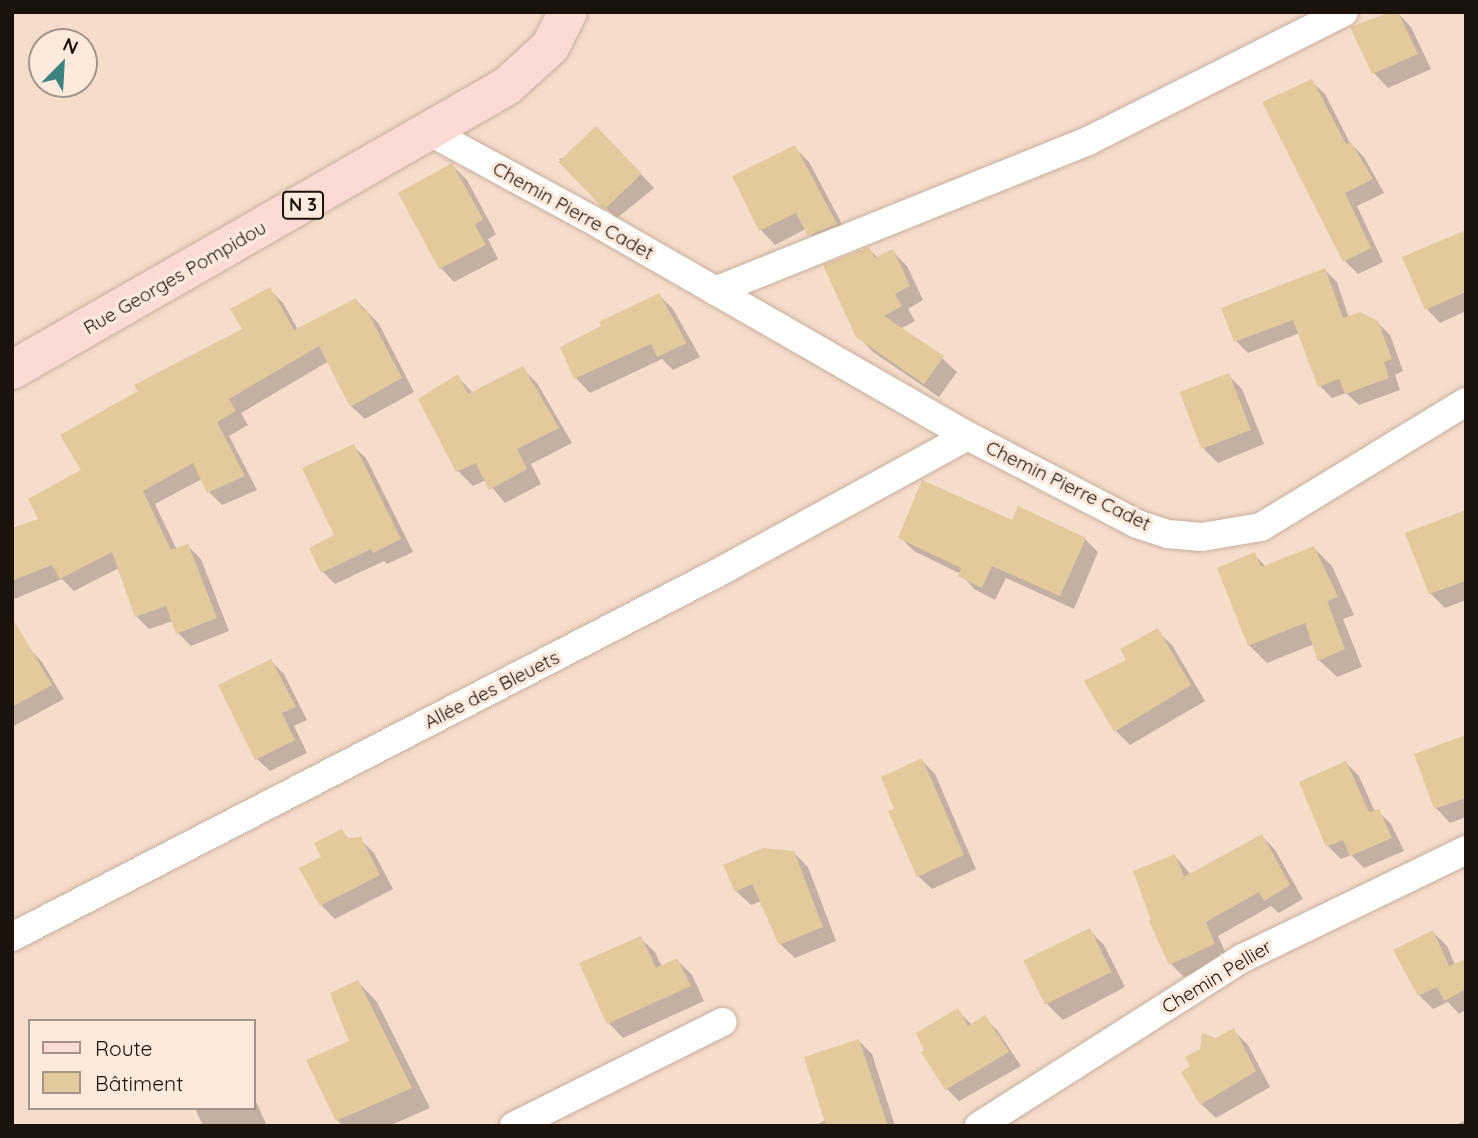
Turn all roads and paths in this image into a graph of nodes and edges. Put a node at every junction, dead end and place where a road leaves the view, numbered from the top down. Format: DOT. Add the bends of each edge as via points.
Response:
graph roads {
  1 [pos="568,12"];
  2 [pos="1344,12"];
  3 [pos="430,132"];
  4 [pos="715,291"];
  5 [pos="12,370"];
  6 [pos="1466,402"];
  7 [pos="968,436"];
  8 [pos="1466,849"];
  9 [pos="12,937"];
  10 [pos="723,1022"];
  11 [pos="514,1126"];
  12 [pos="979,1126"];
  1 -- 3 [label="main road, Rue Georges Pompidou / N 3" via="550,47 507,86"];
  2 -- 4 [label="street" via="1090,140"];
  3 -- 4 [label="street, Chemin Pierre Cadet"];
  3 -- 5 [label="main road, Rue Georges Pompidou / N 3"];
  4 -- 7 [label="street, Chemin Pierre Cadet"];
  6 -- 7 [label="street, Chemin Pierre Cadet" via="1261,527 1202,537 1168,534 1137,524"];
  7 -- 9 [label="street, Allée des Bleuets" via="723,570"];
  8 -- 12 [label="street, Chemin Pellier" via="1242,958"];
  10 -- 11 [label="street"];
}
